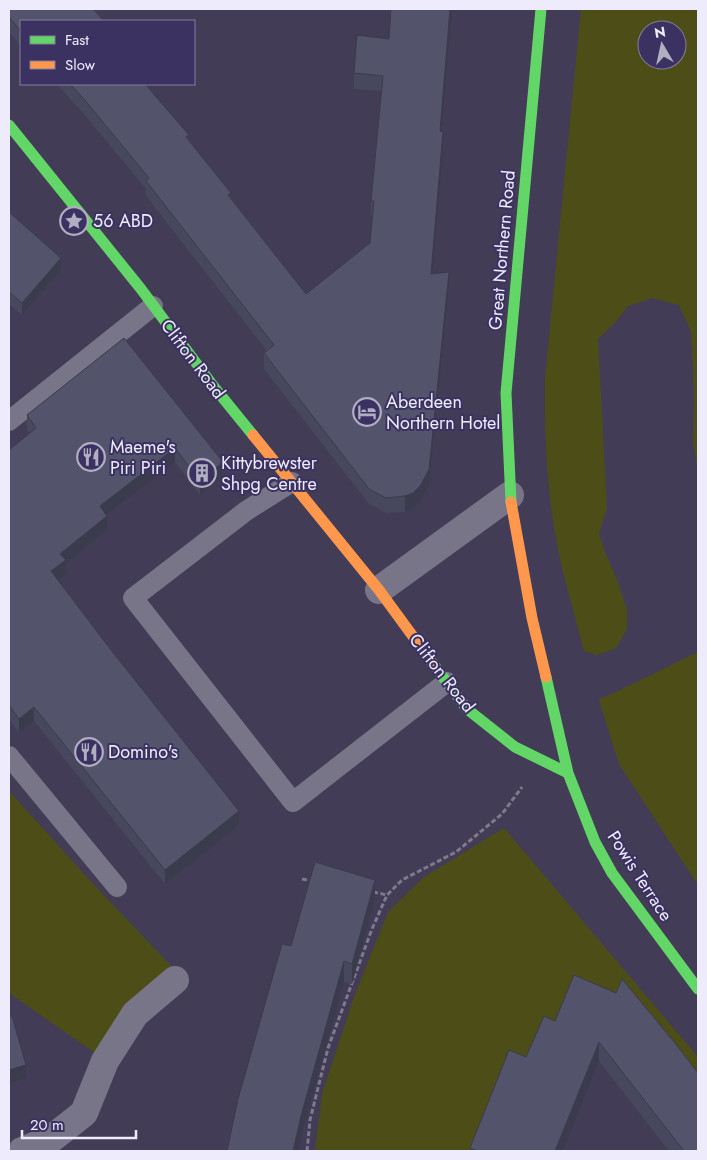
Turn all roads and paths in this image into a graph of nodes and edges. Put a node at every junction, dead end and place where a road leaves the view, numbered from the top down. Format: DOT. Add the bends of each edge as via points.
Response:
graph roads {
  1 [pos="541,9"];
  2 [pos="9,126"];
  3 [pos="153,306"];
  4 [pos="9,421"];
  5 [pos="292,482"];
  6 [pos="510,495"];
  7 [pos="379,590"];
  8 [pos="447,682"];
  9 [pos="9,756"];
  10 [pos="541,760"];
  11 [pos="568,773"];
  12 [pos="302,879"];
  13 [pos="320,882"];
  14 [pos="117,887"];
  15 [pos="368,891"];
  16 [pos="387,895"];
  17 [pos="175,980"];
  18 [pos="698,989"];
  19 [pos="22,1151"];
  20 [pos="307,1151"];
  1 -- 6 [label="main road, Great Northern Road" via="506,393"];
  2 -- 3 [label="main road, Clifton Road"];
  3 -- 4 [label="lane"];
  3 -- 5 [label="main road, Clifton Road" via="214,388"];
  5 -- 7 [label="main road, Clifton Road"];
  5 -- 8 [label="lane" via="246,511 133,598 293,802"];
  6 -- 7 [label="street"];
  6 -- 11 [label="main road, Great Northern Road" via="532,618"];
  7 -- 8 [label="main road, Clifton Road"];
  8 -- 10 [label="main road, Clifton Road" via="467,710 515,747"];
  9 -- 14 [label="lane"];
  10 -- 11 [label="main road, Clifton Road"];
  10 -- 16 [label="path" via="502,814 456,852 402,880"];
  11 -- 18 [label="main road, Powis Terrace" via="588,825 612,873"];
  12 -- 13 [label="path"];
  15 -- 16 [label="path"];
  16 -- 20 [label="path" via="328,1048 310,1120"];
  17 -- 19 [label="street" via="134,1014 105,1061 84,1114 51,1139"];
}
